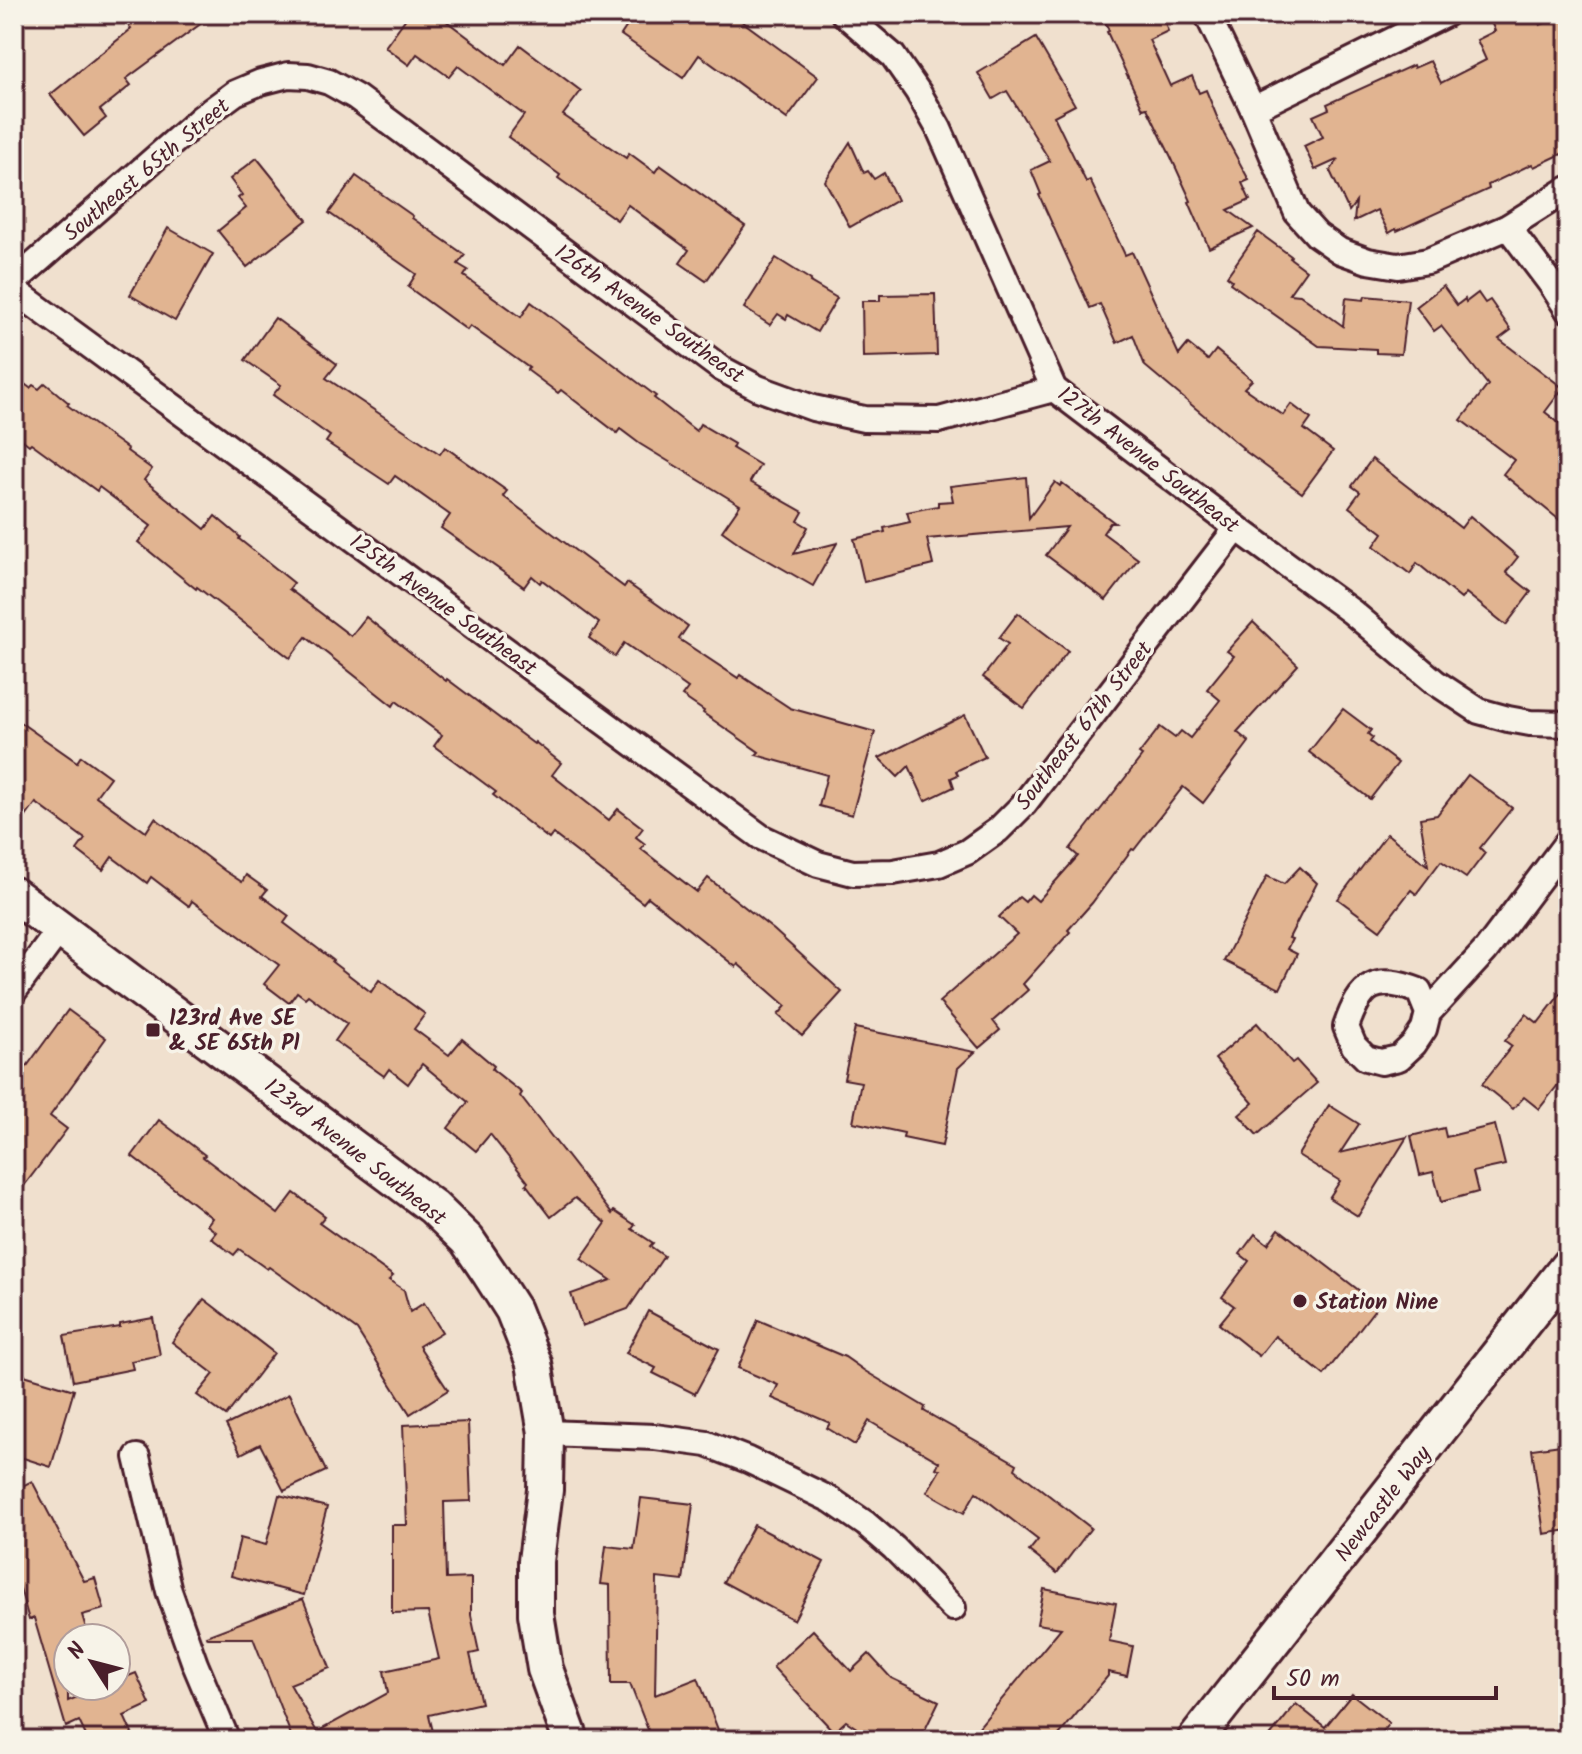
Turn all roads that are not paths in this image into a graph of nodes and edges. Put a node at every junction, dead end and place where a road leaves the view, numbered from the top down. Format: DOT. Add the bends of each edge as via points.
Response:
graph roads {
  1 [pos="844,14"];
  2 [pos="1207,14"];
  3 [pos="1446,14"];
  4 [pos="288,75"];
  5 [pos="1253,109"];
  6 [pos="1568,189"];
  7 [pos="1508,227"];
  8 [pos="14,282"];
  9 [pos="14,290"];
  10 [pos="1568,310"];
  11 [pos="1054,389"];
  12 [pos="1237,528"];
  13 [pos="1568,724"];
  14 [pos="1568,841"];
  15 [pos="893,872"];
  16 [pos="14,895"];
  17 [pos="60,929"];
  18 [pos="14,991"];
  19 [pos="1428,1013"];
  20 [pos="1568,1266"];
  21 [pos="546,1433"];
  22 [pos="137,1457"];
  23 [pos="953,1608"];
  24 [pos="565,1738"];
  25 [pos="227,1740"];
  26 [pos="1195,1740"];
  1 -- 11 [label="street, 127th Avenue Southeast" via="893,56 925,104"];
  2 -- 5 [label="street"];
  3 -- 5 [label="street"];
  4 -- 8 [label="street, Southeast 65th Street" via="235,93 201,118"];
  4 -- 11 [label="street, 126th Avenue Southeast" via="329,82 356,97 722,369 758,388 864,419 939,420"];
  5 -- 7 [label="street" via="1297,213 1340,251 1398,266 1428,261"];
  6 -- 7 [label="street"];
  7 -- 10 [label="street"];
  9 -- 15 [label="street, 125th Avenue Southeast" via="761,837 818,864 853,873"];
  11 -- 12 [label="street, 127th Avenue Southeast"];
  12 -- 13 [label="street, 127th Avenue Southeast" via="1479,711 1530,723"];
  12 -- 15 [label="street, Southeast 67th Street" via="1024,804 998,830 939,864"];
  14 -- 19 [label="street" via="1486,950"];
  16 -- 17 [label="street, 123rd Avenue Southeast"];
  17 -- 18 [label="street"];
  17 -- 21 [label="street, 123rd Avenue Southeast" via="433,1207 467,1240 513,1310 534,1363"];
  20 -- 26 [label="street, Newcastle Way"];
  21 -- 23 [label="street" via="655,1437 707,1444 748,1460 831,1500 866,1524"];
  21 -- 24 [label="street, 123rd Avenue Southeast" via="536,1614"];
  22 -- 25 [label="street" via="169,1591"];
}
